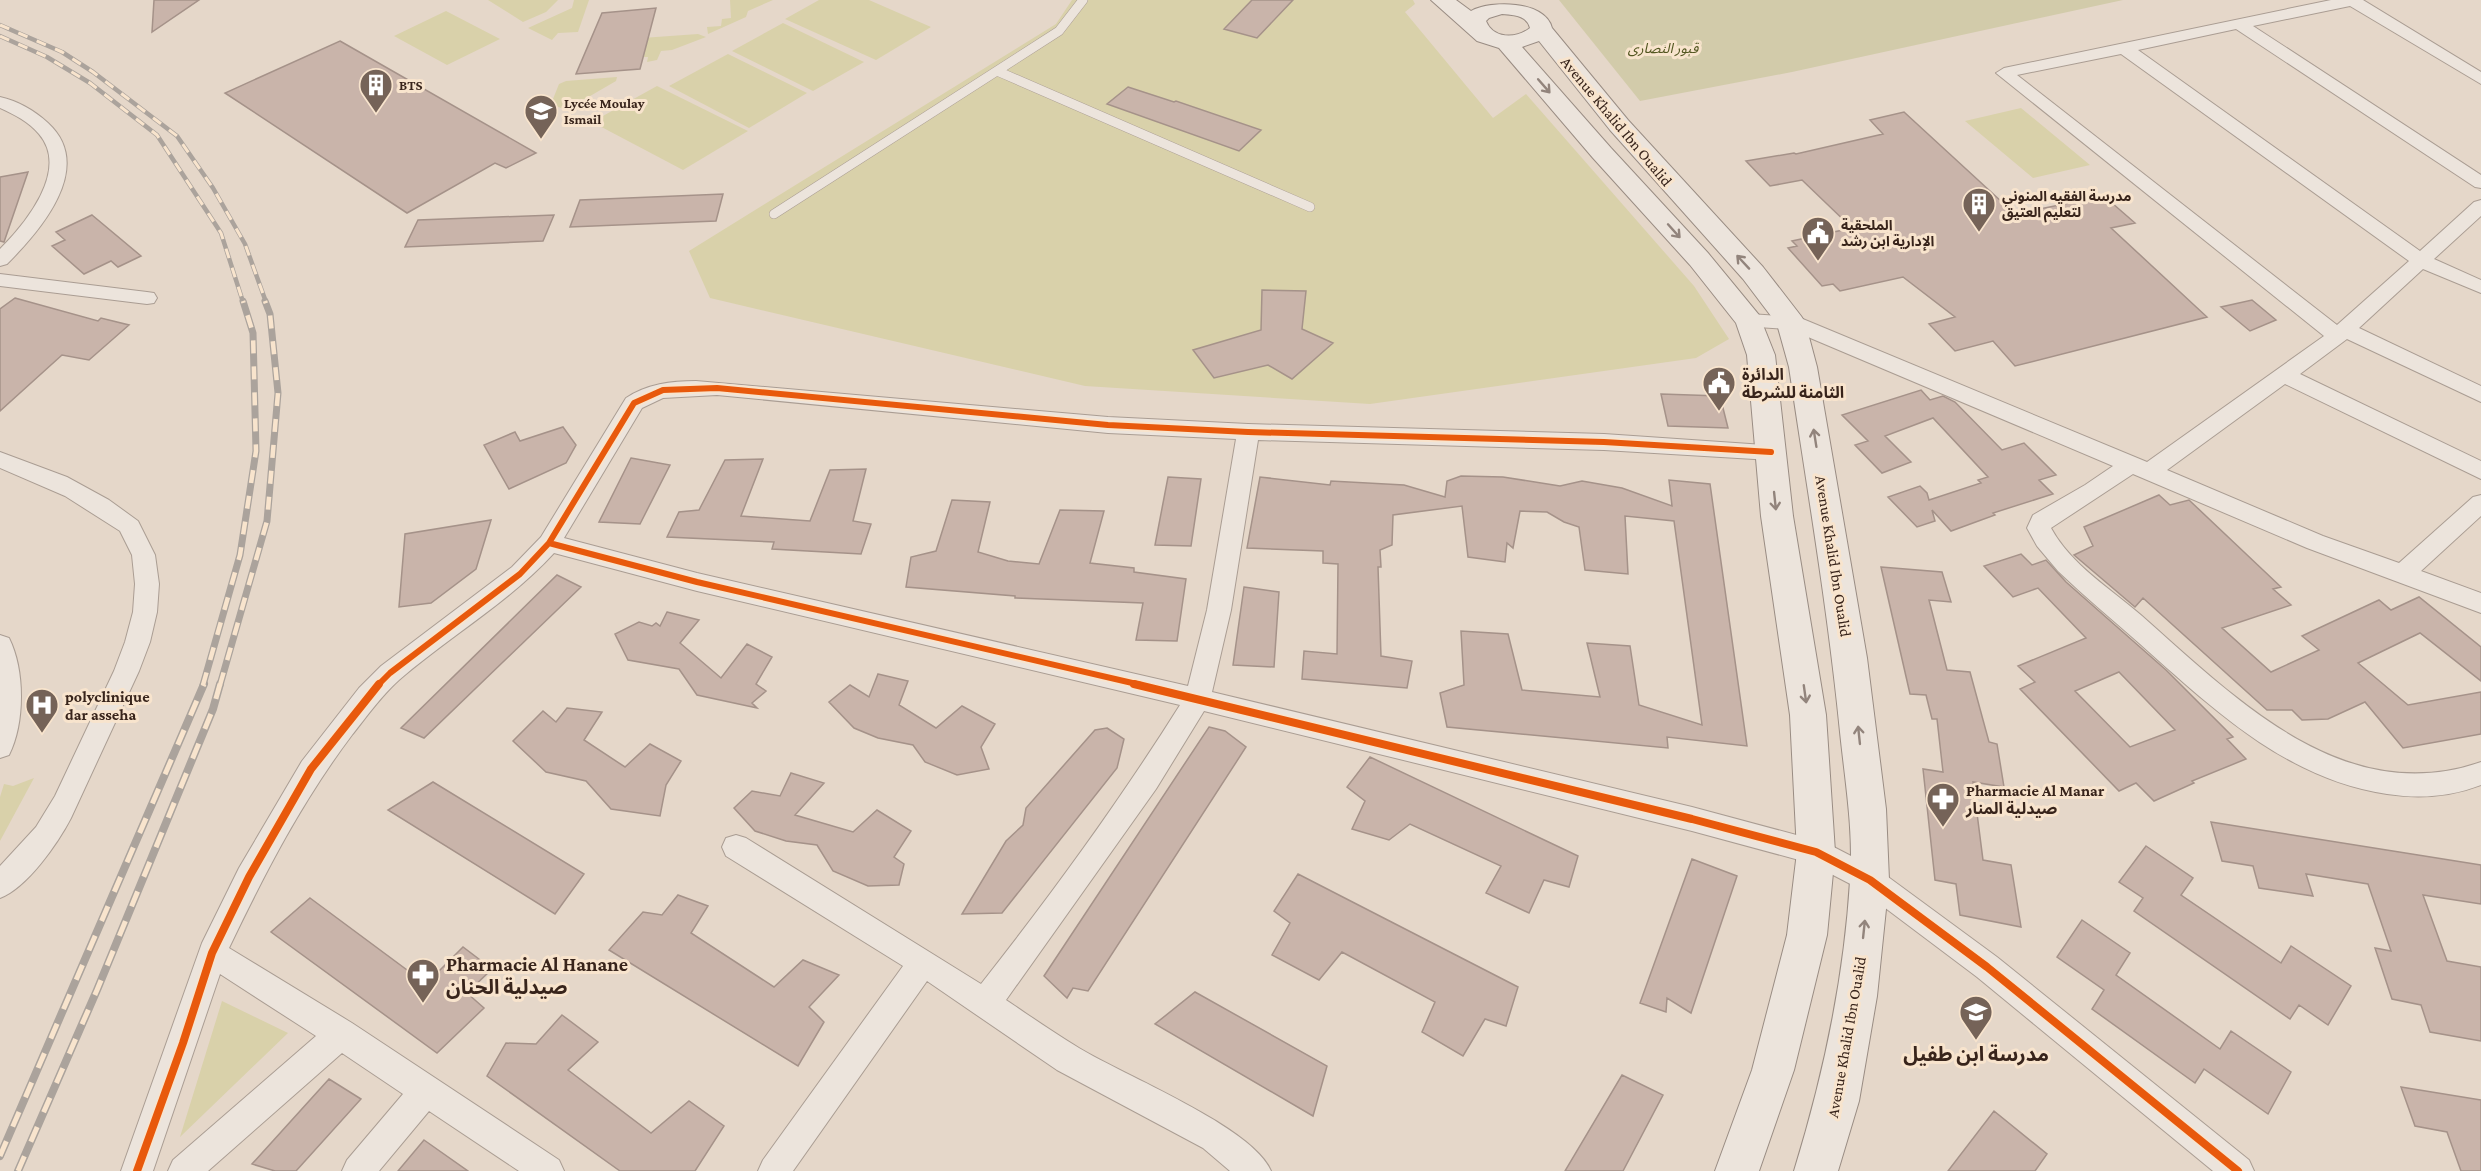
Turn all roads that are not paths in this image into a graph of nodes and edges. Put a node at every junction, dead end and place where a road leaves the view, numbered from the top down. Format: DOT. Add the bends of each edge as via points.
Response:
graph roads {
  1 [pos="1083,0"];
  2 [pos="1442,0"];
  3 [pos="2353,0"];
  4 [pos="1477,10"];
  5 [pos="1531,14"];
  6 [pos="2239,24"];
  7 [pos="1506,42"];
  8 [pos="2124,48"];
  9 [pos="997,71"];
  10 [pos="2481,79"];
  11 [pos="1,103"];
  12 [pos="2481,183"];
  13 [pos="2481,206"];
  14 [pos="1310,207"];
  15 [pos="774,214"];
  16 [pos="0,260"];
  17 [pos="2421,261"];
  18 [pos="0,280"];
  19 [pos="2481,287"];
  20 [pos="147,297"];
  21 [pos="1749,321"];
  22 [pos="1791,322"];
  23 [pos="2342,333"];
  24 [pos="2284,375"];
  25 [pos="2481,395"];
  26 [pos="1248,432"];
  27 [pos="1770,452"];
  28 [pos="0,460"];
  29 [pos="2139,469"];
  30 [pos="2481,471"];
  31 [pos="2481,503"];
  32 [pos="549,543"];
  33 [pos="2401,575"];
  34 [pos="2481,603"];
  35 [pos="0,645"];
  36 [pos="1198,699"];
  37 [pos="0,747"];
  38 [pos="2481,773"];
  39 [pos="736,847"];
  40 [pos="1816,852"];
  41 [pos="1870,880"];
  42 [pos="0,885"];
  43 [pos="212,953"];
  44 [pos="923,962"];
  45 [pos="984,1004"];
  46 [pos="341,1034"];
  47 [pos="427,1090"];
  48 [pos="137,1171"];
  49 [pos="184,1171"];
  50 [pos="358,1171"];
  51 [pos="548,1171"];
  52 [pos="774,1171"];
  53 [pos="1255,1171"];
  54 [pos="1737,1171"];
  55 [pos="1816,1171"];
  56 [pos="2238,1171"];
  1 -- 9 [label="lane" via="1059,31"];
  2 -- 4 [label="main road"];
  3 -- 6 [label="street"];
  3 -- 10 [label="street"];
  4 -- 5 [label="main road" via="1514,8"];
  4 -- 7 [label="main road" via="1486,36"];
  5 -- 7 [label="main road" via="1538,34"];
  22 -- 5 [label="main road, Avenue Khalid Ibn Oualid, one-way" via="1753,273 1619,125"];
  6 -- 8 [label="street"];
  6 -- 12 [label="street"];
  7 -- 21 [label="main road, Avenue Khalid Ibn Oualid, one-way" via="1700,259"];
  8 -- 17 [label="street"];
  8 -- 23 [label="street" via="2004,73"];
  9 -- 14 [label="lane"];
  9 -- 15 [label="lane"];
  11 -- 16 [label="street" via="30,115 48,129 58,158 57,176 47,206"];
  13 -- 17 [label="street"];
  17 -- 19 [label="street"];
  17 -- 23 [label="street"];
  18 -- 20 [label="street"];
  21 -- 22 [label="street"];
  21 -- 27 [label="main road, Avenue Khalid Ibn Oualid" via="1761,355"];
  22 -- 29 [label="street"];
  41 -- 22 [label="main road, Avenue Khalid Ibn Oualid, one-way" via="1867,809 1850,658 1803,367"];
  23 -- 24 [label="street"];
  23 -- 25 [label="street"];
  24 -- 29 [label="street"];
  24 -- 30 [label="street"];
  26 -- 27 [label="street" via="1604,442"];
  26 -- 32 [label="street" via="996,416 717,388 663,391 634,404"];
  26 -- 36 [label="street" via="1219,610"];
  27 -- 40 [label="main road, Avenue Khalid Ibn Oualid, one-way" via="1808,715"];
  28 -- 42 [label="street" via="78,492 131,527 145,562 147,592 143,627 130,664 52,826"];
  29 -- 33 [label="street"];
  29 -- 38 [label="street" via="2041,521 2043,538 2064,561 2258,729 2298,755 2368,779 2436,786"];
  31 -- 33 [label="street"];
  32 -- 36 [label="street" via="697,582"];
  32 -- 43 [label="street" via="520,574 397,668 368,695 288,807"];
  33 -- 34 [label="street"];
  35 -- 37 [label="street" via="7,675 6,721"];
  36 -- 40 [label="street"];
  36 -- 45 [label="street" via="1141,790"];
  39 -- 44 [label="street"];
  40 -- 41 [label="street"];
  40 -- 54 [label="main road, Avenue Khalid Ibn Oualid" via="1807,935 1773,1070"];
  55 -- 41 [label="main road, Avenue Khalid Ibn Oualid, one-way" via="1837,1101 1857,996"];
  41 -- 56 [label="street" via="1987,967"];
  43 -- 46 [label="street"];
  43 -- 48 [label="street"];
  44 -- 45 [label="street"];
  44 -- 52 [label="street"];
  45 -- 53 [label="street" via="1068,1059 1214,1137"];
  46 -- 47 [label="street"];
  46 -- 49 [label="street"];
  47 -- 50 [label="street"];
  47 -- 51 [label="street"];
}
